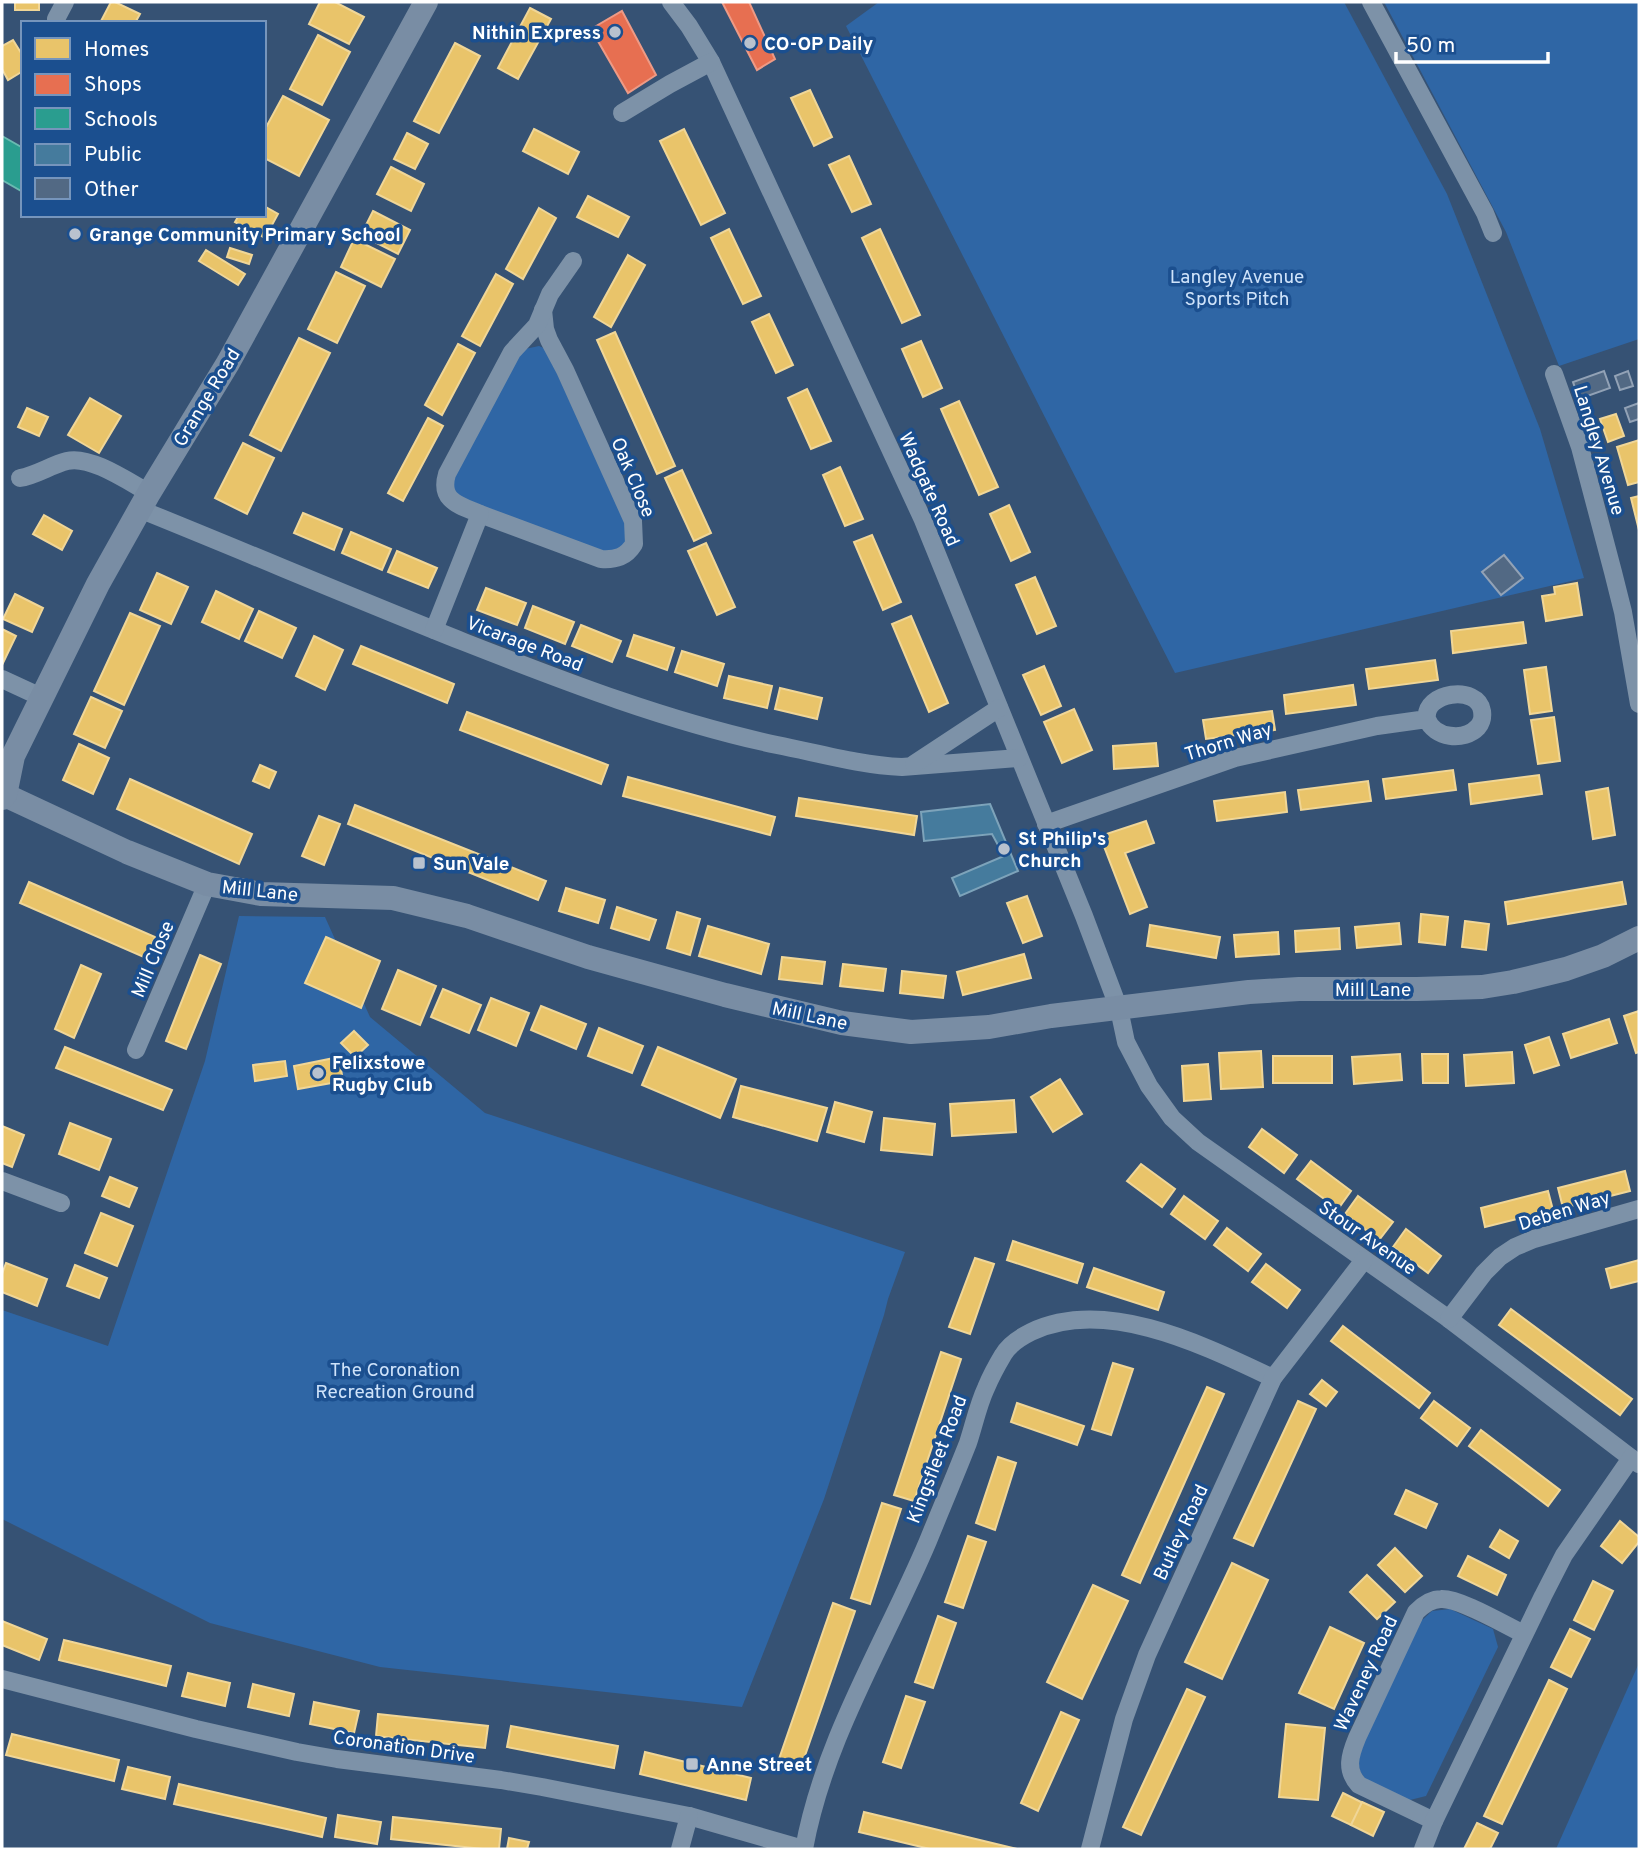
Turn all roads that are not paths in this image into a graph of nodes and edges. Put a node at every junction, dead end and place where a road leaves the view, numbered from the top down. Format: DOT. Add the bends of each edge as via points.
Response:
graph roads {
  1 [pos="65,2"];
  2 [pos="426,2"];
  3 [pos="1371,2"];
  4 [pos="675,3"];
  5 [pos="56,19"];
  6 [pos="711,62"];
  7 [pos="622,113"];
  8 [pos="1493,233"];
  9 [pos="573,261"];
  10 [pos="543,310"];
  11 [pos="1554,374"];
  12 [pos="20,478"];
  13 [pos="144,501"];
  14 [pos="480,514"];
  15 [pos="434,630"];
  16 [pos="2,679"];
  17 [pos="41,697"];
  18 [pos="1639,704"];
  19 [pos="999,708"];
  20 [pos="1427,719"];
  21 [pos="1018,758"];
  22 [pos="911,766"];
  23 [pos="3,797"];
  24 [pos="1046,824"];
  25 [pos="207,884"];
  26 [pos="1639,938"];
  27 [pos="1119,1009"];
  28 [pos="136,1050"];
  29 [pos="2,1181"];
  30 [pos="61,1203"];
  31 [pos="1639,1209"];
  32 [pos="1364,1260"];
  33 [pos="1449,1319"];
  34 [pos="1273,1378"];
  35 [pos="1635,1461"];
  36 [pos="1524,1634"];
  37 [pos="2,1679"];
  38 [pos="689,1816"];
  39 [pos="1434,1821"];
  40 [pos="680,1849"];
  41 [pos="803,1849"];
  42 [pos="1090,1849"];
  43 [pos="1423,1849"];
  1 -- 5 [label="street"];
  2 -- 13 [label="street, Grange Road" via="228,363"];
  3 -- 8 [label="street"];
  4 -- 6 [label="street, Wadgate Road"];
  6 -- 7 [label="street"];
  6 -- 19 [label="street, Wadgate Road" via="923,520"];
  9 -- 10 [label="street, Oak Close"];
  10 -- 14 [label="street, Oak Close" via="532,332 512,352 447,474 445,487 450,499"];
  10 -- 14 [label="street, Oak Close" via="548,340 633,521 634,544 618,558 601,559"];
  11 -- 18 [label="street, Langley Avenue" via="1580,447 1613,572"];
  12 -- 13 [label="street, Vicarage Road" via="80,461 101,468"];
  13 -- 15 [label="street, Vicarage Road"];
  13 -- 17 [label="street, Grange Road"];
  14 -- 15 [label="street"];
  15 -- 22 [label="street, Vicarage Road" via="570,683 699,726 873,764"];
  16 -- 17 [label="street"];
  17 -- 23 [label="street, Grange Road" via="13,756"];
  19 -- 21 [label="street, Wadgate Road"];
  19 -- 22 [label="street"];
  20 -- 24 [label="street, Thorn Way" via="1364,728 1235,758"];
  21 -- 22 [label="street, Vicarage Road"];
  21 -- 24 [label="street, Wadgate Road"];
  23 -- 25 [label="street, Mill Lane"];
  24 -- 27 [label="street, Wadgate Road"];
  25 -- 27 [label="street, Mill Lane" via="261,894 393,898 467,916 677,982 842,1023 911,1032 989,1027"];
  25 -- 28 [label="street, Mill Close"];
  26 -- 27 [label="street, Mill Lane" via="1566,969 1482,987 1268,991"];
  27 -- 32 [label="street, Stour Avenue" via="1126,1042 1139,1069 1187,1134"];
  29 -- 30 [label="street"];
  31 -- 33 [label="street, Deben Way" via="1515,1247 1484,1273"];
  32 -- 33 [label="street, Stour Avenue"];
  32 -- 34 [label="street, Butley Road"];
  33 -- 35 [label="street, Stour Avenue"];
  34 -- 41 [label="street, Kingsfleet Road" via="1180,1337 1099,1320 1043,1327 1005,1351 986,1386 927,1542 836,1738"];
  34 -- 42 [label="street, Butley Road" via="1147,1655 1124,1719"];
  35 -- 36 [label="street" via="1564,1555"];
  36 -- 39 [label="street"];
  36 -- 39 [label="street, Waveney Road" via="1448,1599 1428,1602 1416,1612 1357,1738 1349,1765 1359,1785"];
  37 -- 38 [label="street, Coronation Drive" via="297,1752 501,1780"];
  38 -- 40 [label="street"];
  38 -- 41 [label="street, Coronation Drive"];
  39 -- 43 [label="street"];
}
